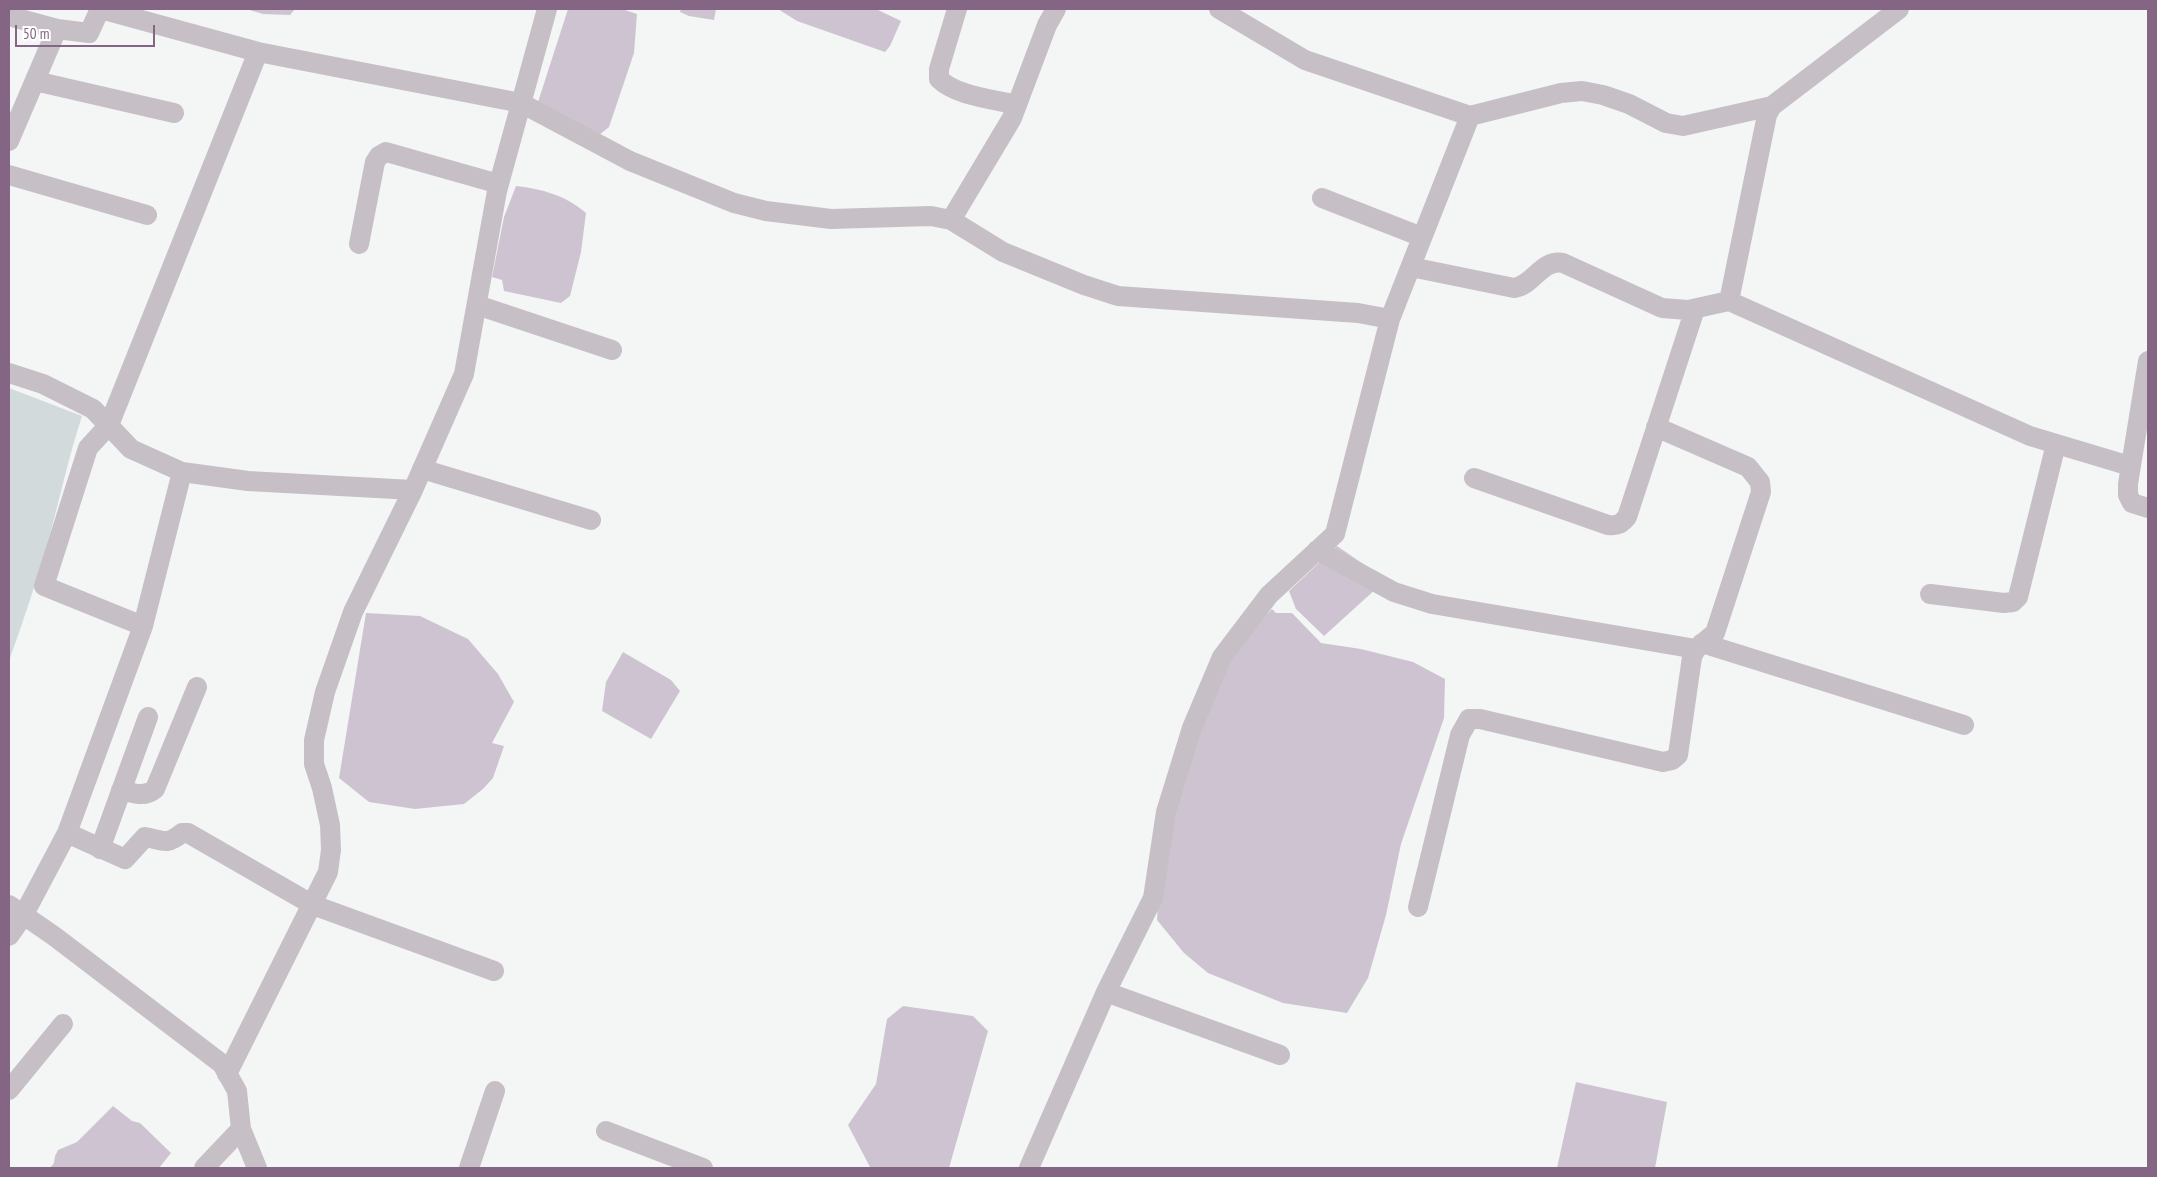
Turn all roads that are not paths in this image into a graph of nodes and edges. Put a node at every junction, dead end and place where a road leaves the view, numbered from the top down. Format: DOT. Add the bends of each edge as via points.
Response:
graph roads {
  1 [pos="101,9"];
  2 [pos="547,9"];
  3 [pos="958,9"];
  4 [pos="1056,9"];
  5 [pos="1219,9"];
  6 [pos="1899,9"];
  7 [pos="19,15"];
  8 [pos="57,29"];
  9 [pos="258,52"];
  10 [pos="35,81"];
  11 [pos="521,103"];
  12 [pos="1016,105"];
  13 [pos="1772,106"];
  14 [pos="174,113"];
  15 [pos="1470,116"];
  16 [pos="9,141"];
  17 [pos="9,175"];
  18 [pos="499,184"];
  19 [pos="1322,198"];
  20 [pos="147,215"];
  21 [pos="951,220"];
  22 [pos="1422,237"];
  23 [pos="359,244"];
  24 [pos="1411,267"];
  25 [pos="1729,302"];
  26 [pos="477,305"];
  27 [pos="1695,309"];
  28 [pos="1390,319"];
  29 [pos="612,350"];
  30 [pos="9,373"];
  31 [pos="2147,374"];
  32 [pos="109,425"];
  33 [pos="1656,427"];
  34 [pos="2142,438"];
  35 [pos="2056,444"];
  36 [pos="2130,466"];
  37 [pos="422,469"];
  38 [pos="182,472"];
  39 [pos="1474,478"];
  40 [pos="414,490"];
  41 [pos="2148,508"];
  42 [pos="591,520"];
  43 [pos="1317,550"];
  44 [pos="1930,594"];
  45 [pos="143,626"];
  46 [pos="1699,646"];
  47 [pos="197,686"];
  48 [pos="148,717"];
  49 [pos="1964,725"];
  50 [pos="121,790"];
  51 [pos="67,833"];
  52 [pos="100,849"];
  53 [pos="313,905"];
  54 [pos="1418,907"];
  55 [pos="16,910"];
  56 [pos="9,936"];
  57 [pos="494,971"];
  58 [pos="1106,992"];
  59 [pos="63,1024"];
  60 [pos="1280,1055"];
  61 [pos="227,1074"];
  62 [pos="9,1090"];
  63 [pos="495,1091"];
  64 [pos="241,1129"];
  65 [pos="606,1131"];
  66 [pos="1032,1167"];
  67 [pos="204,1168"];
  68 [pos="258,1168"];
  69 [pos="468,1168"];
  70 [pos="703,1168"];
  1 -- 8 [label="street" via="89,33"];
  1 -- 9 [label="street"];
  2 -- 11 [label="street"];
  3 -- 12 [label="street" via="939,69 939,79 956,90"];
  4 -- 12 [label="street"];
  5 -- 15 [label="street" via="1304,60"];
  6 -- 13 [label="street"];
  7 -- 8 [label="street"];
  8 -- 10 [label="street"];
  9 -- 11 [label="street"];
  9 -- 32 [label="street"];
  10 -- 14 [label="street"];
  10 -- 16 [label="street"];
  11 -- 18 [label="street"];
  11 -- 21 [label="street" via="630,161 734,203 766,211 831,219 931,216"];
  12 -- 21 [label="street" via="1006,128"];
  13 -- 15 [label="street" via="1683,126 1666,123 1629,104 1582,91"];
  13 -- 25 [label="street" via="1767,115"];
  15 -- 22 [label="street"];
  17 -- 20 [label="street"];
  18 -- 23 [label="street" via="386,152 375,162"];
  18 -- 26 [label="street"];
  19 -- 22 [label="street"];
  21 -- 28 [label="street" via="1003,252 1118,296 1358,312"];
  22 -- 24 [label="street"];
  24 -- 27 [label="street" via="1514,288 1522,287 1555,261 1662,308"];
  24 -- 28 [label="street"];
  25 -- 27 [label="street"];
  25 -- 35 [label="street" via="2018,431"];
  26 -- 29 [label="street"];
  26 -- 37 [label="street" via="464,374"];
  27 -- 33 [label="street"];
  28 -- 43 [label="street" via="1335,534"];
  30 -- 32 [label="street" via="66,394 93,409"];
  31 -- 34 [label="street"];
  32 -- 38 [label="street" via="131,449"];
  32 -- 45 [label="street" via="88,448 44,586"];
  33 -- 39 [label="street" via="1627,517 1616,526"];
  33 -- 46 [label="street" via="1748,468 1760,482 1761,492 1715,632"];
  34 -- 36 [label="street"];
  35 -- 36 [label="street"];
  35 -- 44 [label="street" via="2018,597 2004,603"];
  36 -- 41 [label="street" via="2128,495 2132,503"];
  37 -- 40 [label="street"];
  37 -- 42 [label="street"];
  38 -- 40 [label="street" via="248,481"];
  38 -- 45 [label="street"];
  40 -- 53 [label="street" via="353,612 325,692 314,740 314,764 330,825 331,850 328,872"];
  43 -- 46 [label="street" via="1394,592 1432,604"];
  43 -- 58 [label="street" via="1269,595 1222,657 1192,728 1166,812 1153,898"];
  45 -- 51 [label="street"];
  46 -- 49 [label="street"];
  46 -- 54 [label="street" via="1692,657 1680,746 1672,760 1663,762 1469,719 1460,735"];
  47 -- 50 [label="street" via="155,789 140,795"];
  48 -- 50 [label="street"];
  50 -- 52 [label="street"];
  51 -- 52 [label="street"];
  51 -- 55 [label="street"];
  52 -- 53 [label="street" via="125,859 145,837 171,842 182,833 188,833"];
  53 -- 57 [label="street"];
  53 -- 61 [label="street"];
  55 -- 56 [label="street"];
  55 -- 61 [label="street" via="208,1053 222,1064"];
  58 -- 60 [label="street"];
  58 -- 66 [label="street"];
  59 -- 62 [label="street"];
  61 -- 64 [label="street" via="237,1091"];
  63 -- 69 [label="street"];
  64 -- 67 [label="street"];
  64 -- 68 [label="street"];
  65 -- 70 [label="street"];
}
